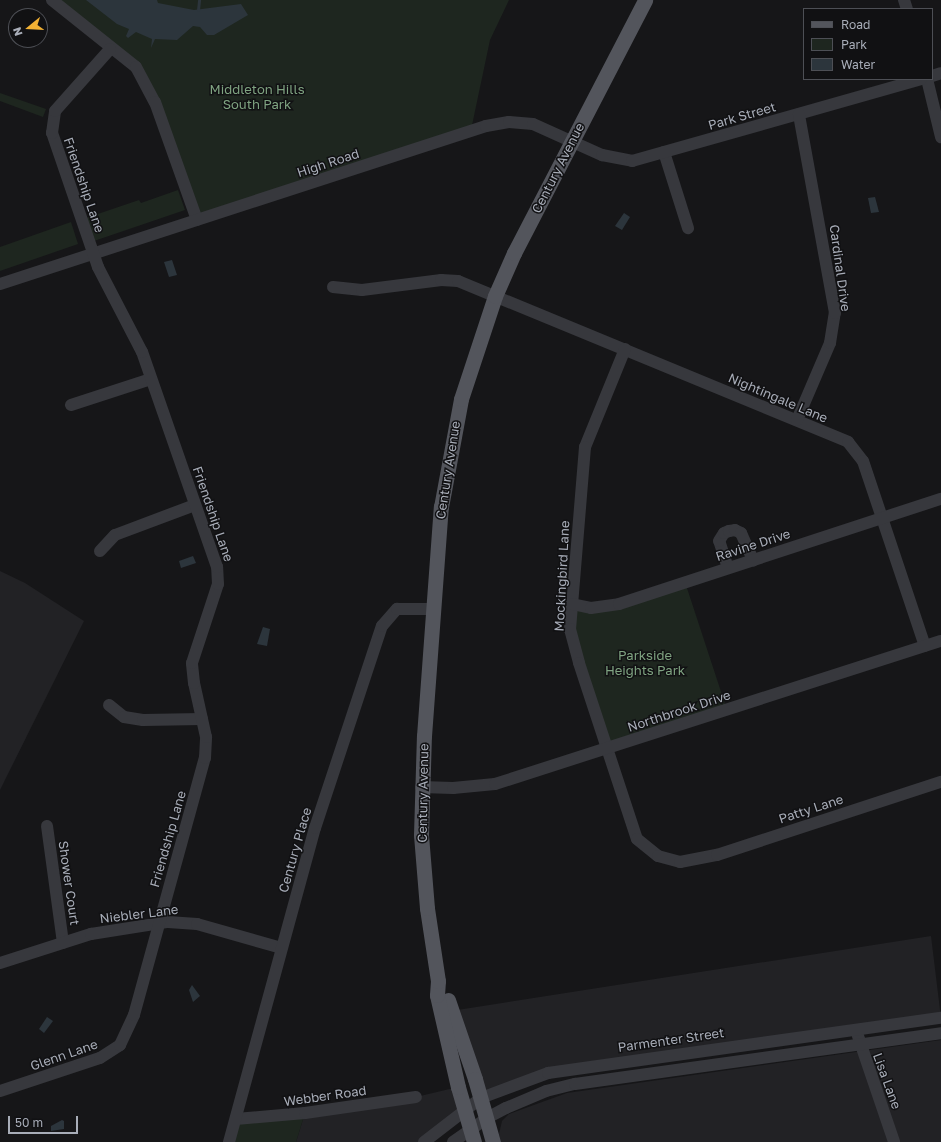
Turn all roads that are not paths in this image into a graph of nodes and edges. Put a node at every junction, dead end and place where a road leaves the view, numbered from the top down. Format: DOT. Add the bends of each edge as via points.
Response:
graph roads {
  1 [pos="52,0"];
  2 [pos="645,0"];
  3 [pos="110,49"];
  4 [pos="918,80"];
  5 [pos="927,80"];
  6 [pos="799,114"];
  7 [pos="941,137"];
  8 [pos="572,142"];
  9 [pos="664,152"];
  10 [pos="197,220"];
  11 [pos="688,228"];
  12 [pos="92,254"];
  13 [pos="0,284"];
  14 [pos="333,287"];
  15 [pos="495,296"];
  16 [pos="625,349"];
  17 [pos="151,379"];
  18 [pos="71,405"];
  19 [pos="797,420"];
  20 [pos="941,499"];
  21 [pos="195,505"];
  22 [pos="883,517"];
  23 [pos="100,551"];
  24 [pos="753,560"];
  25 [pos="728,568"];
  26 [pos="572,604"];
  27 [pos="433,609"];
  28 [pos="941,641"];
  29 [pos="925,646"];
  30 [pos="109,705"];
  31 [pos="202,719"];
  32 [pos="607,749"];
  33 [pos="941,782"];
  34 [pos="421,787"];
  35 [pos="47,826"];
  36 [pos="689,860"];
  37 [pos="158,924"];
  38 [pos="63,943"];
  39 [pos="282,948"];
  40 [pos="0,963"];
  41 [pos="438,981"];
  42 [pos="135,1010"];
  43 [pos="941,1018"];
  44 [pos="856,1029"];
  45 [pos="941,1033"];
  46 [pos="859,1044"];
  47 [pos="0,1091"];
  48 [pos="416,1097"];
  49 [pos="481,1098"];
  50 [pos="464,1108"];
  51 [pos="487,1118"];
  52 [pos="236,1119"];
  53 [pos="472,1135"];
  54 [pos="229,1142"];
  55 [pos="424,1142"];
  56 [pos="453,1142"];
  57 [pos="493,1142"];
  58 [pos="894,1142"];
  1 -- 3 [label="street"];
  2 -- 8 [label="main road, Century Avenue"];
  3 -- 10 [label="street" via="136,67 155,102"];
  3 -- 12 [label="street, Friendship Lane" via="72,89 55,111 53,120 52,133"];
  4 -- 6 [label="street, Park Street"];
  5 -- 7 [label="street"];
  6 -- 9 [label="street, Park Street"];
  6 -- 19 [label="street, Cardinal Drive" via="835,313 830,342"];
  8 -- 9 [label="street, Park Street" via="616,160 632,161"];
  8 -- 10 [label="street, High Road" via="547,130 519,122 486,126"];
  8 -- 15 [label="main road, Century Avenue" via="514,253"];
  9 -- 11 [label="street"];
  10 -- 12 [label="street, High Road"];
  12 -- 13 [label="street, High Road"];
  12 -- 17 [label="street, Friendship Lane" via="142,352"];
  14 -- 15 [label="street, Nightingale Lane" via="362,290 441,280 458,281"];
  15 -- 16 [label="street, Nightingale Lane"];
  15 -- 27 [label="main road, Century Avenue" via="470,369 453,433 441,506"];
  16 -- 19 [label="street, Nightingale Lane"];
  16 -- 26 [label="street, Mockingbird Lane" via="585,446"];
  17 -- 18 [label="street"];
  17 -- 21 [label="street, Friendship Lane"];
  19 -- 22 [label="street, Nightingale Lane" via="848,442 863,461"];
  20 -- 22 [label="street, Ravine Drive"];
  21 -- 23 [label="street" via="115,535"];
  21 -- 31 [label="street, Friendship Lane" via="218,574 218,584 192,663"];
  22 -- 24 [label="street, Ravine Drive"];
  22 -- 29 [label="street, Nightingale Lane"];
  24 -- 25 [label="street, Ravine Drive"];
  24 -- 25 [label="street" via="741,533 729,531 719,541"];
  25 -- 26 [label="street, Ravine Drive" via="619,604 591,608"];
  26 -- 32 [label="street, Mockingbird Lane" via="570,633"];
  27 -- 34 [label="main road, Century Avenue"];
  27 -- 39 [label="street, Century Place" via="397,609 382,626 315,828"];
  28 -- 29 [label="street, Northbrook Drive"];
  29 -- 32 [label="street, Northbrook Drive"];
  30 -- 31 [label="street" via="124,717 143,720"];
  31 -- 37 [label="street, Friendship Lane" via="206,737 205,758"];
  32 -- 34 [label="street, Northbrook Drive" via="495,784 453,788"];
  32 -- 36 [label="street, Mockingbird Lane" via="637,839 650,852 665,860"];
  33 -- 36 [label="street, Patty Lane" via="717,855"];
  34 -- 41 [label="main road, Century Avenue" via="423,875"];
  35 -- 38 [label="street, Shower Court"];
  37 -- 38 [label="street, Niebler Lane" via="91,934"];
  37 -- 39 [label="street, Niebler Lane" via="197,924"];
  37 -- 42 [label="street, Friendship Lane"];
  38 -- 40 [label="street, Niebler Lane"];
  39 -- 52 [label="street, Century Place"];
  41 -- 49 [label="main road, Century Avenue" via="446,993"];
  41 -- 50 [label="main road, Century Avenue" via="437,995"];
  42 -- 47 [label="street, Glenn Lane" via="120,1045 109,1054"];
  43 -- 44 [label="street, Parmenter Street"];
  44 -- 46 [label="street, Lisa Lane"];
  44 -- 49 [label="street, Parmenter Street" via="558,1070"];
  45 -- 46 [label="street"];
  46 -- 51 [label="street" via="575,1084 546,1091"];
  46 -- 58 [label="street, Lisa Lane"];
  48 -- 52 [label="street, Webber Road" via="305,1113"];
  49 -- 50 [label="street, Parmenter Street"];
  49 -- 51 [label="main road, Century Avenue"];
  50 -- 53 [label="main road, Century Avenue"];
  50 -- 55 [label="street, Parmenter Street"];
  51 -- 53 [label="street"];
  51 -- 57 [label="main road, Century Avenue"];
  52 -- 54 [label="street, Century Place"];
  53 -- 56 [label="street"];
}
